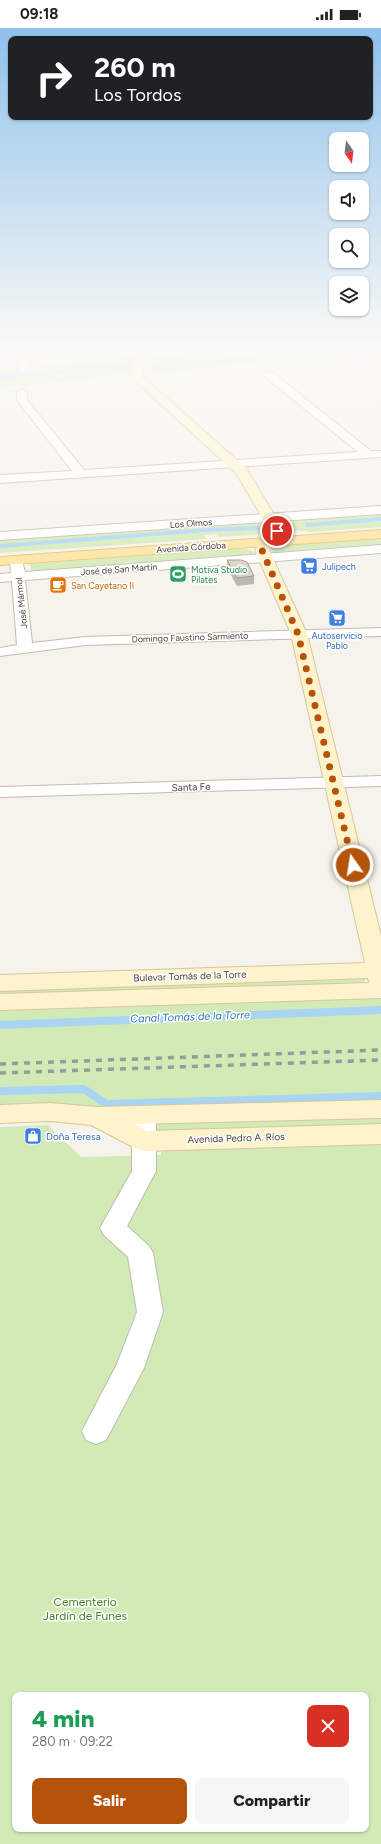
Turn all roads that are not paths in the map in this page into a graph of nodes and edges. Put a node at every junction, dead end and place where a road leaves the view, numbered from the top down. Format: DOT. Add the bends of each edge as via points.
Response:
graph roads {
  1 [pos="47,431"];
  2 [pos="196,431"];
  3 [pos="339,431"];
  4 [pos="381,454"];
  5 [pos="369,455"];
  6 [pos="233,464"];
  7 [pos="81,474"];
  8 [pos="0,479"];
  9 [pos="381,510"];
  10 [pos="268,517"];
  11 [pos="381,534"];
  12 [pos="0,536"];
  13 [pos="381,549"];
  14 [pos="267,550"];
  15 [pos="16,559"];
  16 [pos="0,561"];
  17 [pos="18,576"];
  18 [pos="0,578"];
  19 [pos="381,632"];
  20 [pos="298,634"];
  21 [pos="25,647"];
  22 [pos="0,652"];
  23 [pos="381,781"];
  24 [pos="334,783"];
  25 [pos="0,792"];
  26 [pos="380,978"];
  27 [pos="0,983"];
  28 [pos="0,1002"];
  29 [pos="381,1109"];
  30 [pos="244,1112"];
  31 [pos="0,1114"];
  32 [pos="144,1115"];
  33 [pos="97,1116"];
  34 [pos="381,1134"];
  35 [pos="246,1138"];
  36 [pos="144,1141"];
  37 [pos="96,1431"];
  1 -- 7 [label="street"];
  2 -- 6 [label="street"];
  3 -- 5 [label="street"];
  4 -- 5 [label="street"];
  5 -- 6 [label="street"];
  6 -- 7 [label="street"];
  6 -- 10 [label="street" via="241,471"];
  7 -- 8 [label="street"];
  9 -- 10 [label="street, Los Olmos"];
  10 -- 12 [label="street, Los Olmos"];
  10 -- 14 [label="street" via="277,531"];
  11 -- 14 [label="main road, Avenida Córdoba"];
  13 -- 14 [label="street, José de San Martín"];
  14 -- 15 [label="main road, Avenida Córdoba"];
  14 -- 17 [label="street, José de San Martín"];
  14 -- 20 [label="street"];
  15 -- 16 [label="main road, Avenida Córdoba"];
  15 -- 17 [label="street, José Mármol"];
  17 -- 18 [label="street, José de San Martín"];
  17 -- 21 [label="street, José Mármol"];
  19 -- 20 [label="street, Domingo Faustino Sarmiento"];
  20 -- 21 [label="street, Domingo Faustino Sarmiento" via="85,641"];
  20 -- 24 [label="street"];
  21 -- 22 [label="street, Domingo Faustino Sarmiento"];
  23 -- 24 [label="street, Santa Fe"];
  24 -- 25 [label="street, Santa Fe"];
  24 -- 26 [label="street"];
  26 -- 27 [label="street, Bulevar Tomás de la Torre"];
  26 -- 28 [label="street, Bulevar Tomás de la Torre"];
  29 -- 30 [label="street, Avenida Pedro A. Ríos"];
  30 -- 32 [label="street, Avenida Pedro A. Ríos"];
  30 -- 35 [label="street"];
  31 -- 33 [label="street, Avenida Pedro A. Ríos" via="50,1112"];
  32 -- 33 [label="street, Avenida Pedro A. Ríos"];
  32 -- 36 [label="street"];
  33 -- 36 [label="street, Avenida Pedro A. Ríos"];
  34 -- 35 [label="street, Avenida Pedro A. Ríos"];
  35 -- 36 [label="street, Avenida Pedro A. Ríos"];
  36 -- 37 [label="street" via="144,1171 113,1228 140,1253 150,1312 130,1368"];
}
